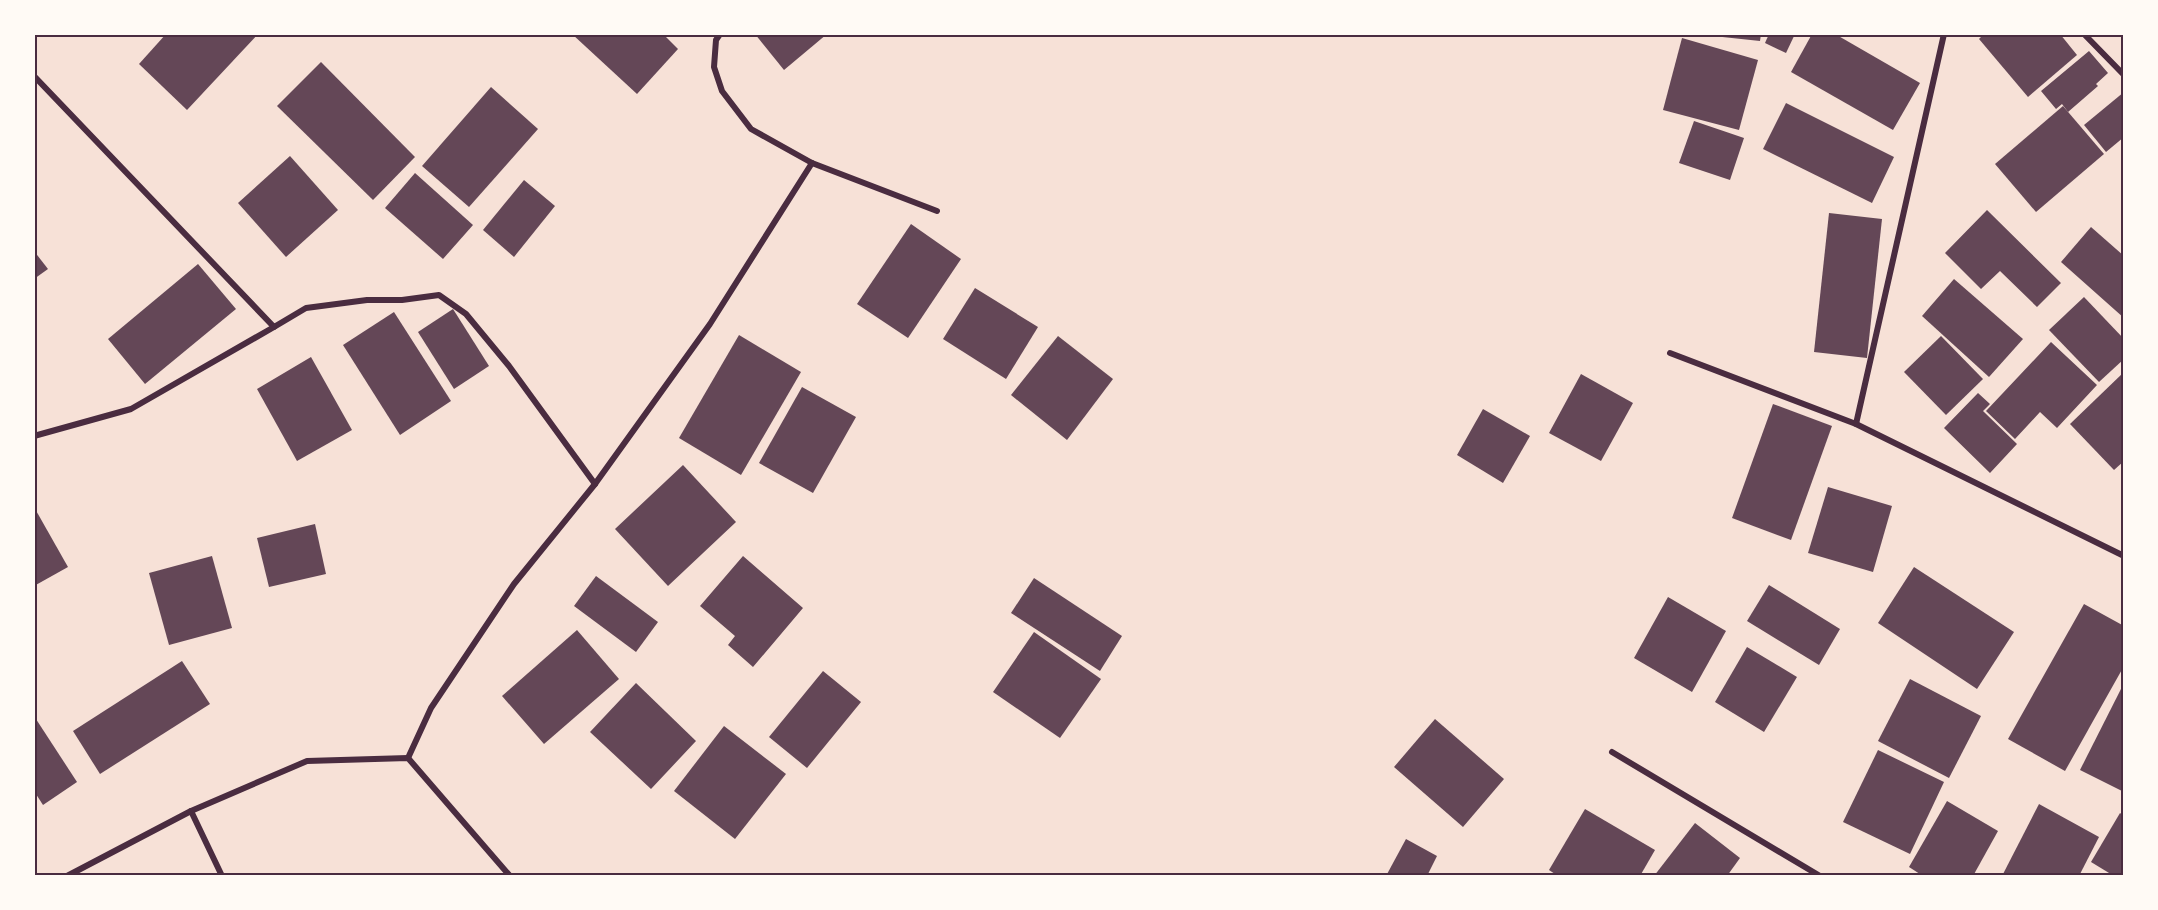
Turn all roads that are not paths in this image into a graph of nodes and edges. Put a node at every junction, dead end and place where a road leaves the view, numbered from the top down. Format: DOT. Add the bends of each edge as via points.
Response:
graph roads {
  1 [pos="720,34"];
  2 [pos="1944,34"];
  3 [pos="2084,34"];
  4 [pos="2124,75"];
  5 [pos="34,76"];
  6 [pos="812,163"];
  7 [pos="937,211"];
  8 [pos="274,327"];
  9 [pos="1670,353"];
  10 [pos="1856,424"];
  11 [pos="34,436"];
  12 [pos="595,484"];
  13 [pos="2124,556"];
  14 [pos="1612,752"];
  15 [pos="408,758"];
  16 [pos="191,811"];
  17 [pos="67,876"];
  18 [pos="222,876"];
  19 [pos="510,876"];
  20 [pos="1821,876"];
  1 -- 6 [label="street" via="714,67 722,91 751,129"];
  2 -- 10 [label="street"];
  3 -- 4 [label="street"];
  5 -- 8 [label="street"];
  6 -- 7 [label="street"];
  6 -- 12 [label="street" via="710,324"];
  8 -- 11 [label="street" via="131,408"];
  8 -- 12 [label="street" via="306,308 439,296 466,314"];
  9 -- 10 [label="street"];
  10 -- 13 [label="street"];
  12 -- 15 [label="street" via="514,584 432,708"];
  14 -- 20 [label="street"];
  15 -- 16 [label="street" via="308,761"];
  15 -- 19 [label="street"];
  16 -- 17 [label="street"];
  16 -- 18 [label="street"];
}
